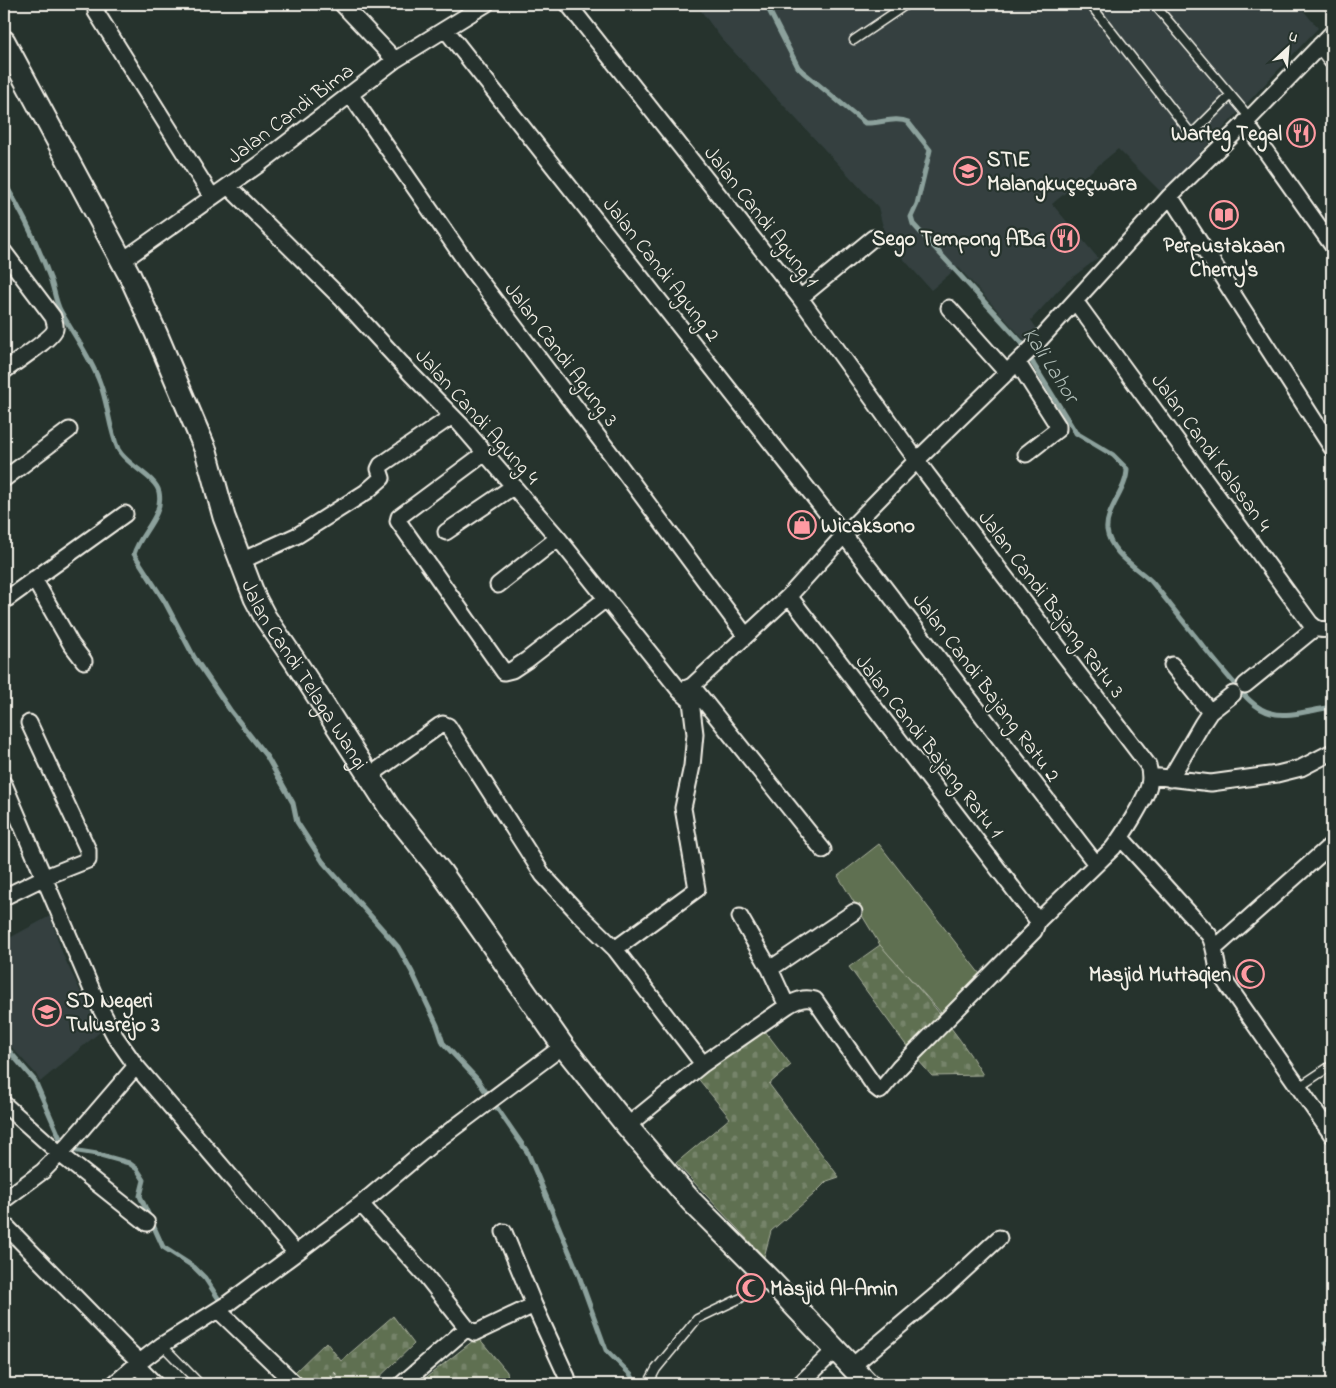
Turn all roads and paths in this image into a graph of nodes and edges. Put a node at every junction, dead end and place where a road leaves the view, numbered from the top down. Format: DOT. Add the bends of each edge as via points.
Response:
graph roads {
  1 [pos="100,4"];
  2 [pos="342,4"];
  3 [pos="486,4"];
  4 [pos="568,4"];
  5 [pos="907,4"];
  6 [pos="1090,4"];
  7 [pos="1154,4"];
  8 [pos="446,30"];
  9 [pos="1332,33"];
  10 [pos="854,40"];
  11 [pos="4,41"];
  12 [pos="1320,45"];
  13 [pos="395,60"];
  14 [pos="1332,61"];
  15 [pos="350,94"];
  16 [pos="1230,96"];
  17 [pos="1248,120"];
  18 [pos="228,186"];
  19 [pos="1170,196"];
  20 [pos="212,197"];
  21 [pos="873,238"];
  22 [pos="1332,244"];
  23 [pos="4,252"];
  24 [pos="122,261"];
  25 [pos="800,298"];
  26 [pos="1075,301"];
  27 [pos="949,308"];
  28 [pos="1026,355"];
  29 [pos="4,371"];
  30 [pos="1007,373"];
  31 [pos="452,416"];
  32 [pos="70,430"];
  33 [pos="1332,448"];
  34 [pos="485,453"];
  35 [pos="1026,454"];
  36 [pos="917,460"];
  37 [pos="4,479"];
  38 [pos="514,486"];
  39 [pos="125,514"];
  40 [pos="446,532"];
  41 [pos="844,535"];
  42 [pos="558,538"];
  43 [pos="241,561"];
  44 [pos="34,579"];
  45 [pos="498,585"];
  46 [pos="790,596"];
  47 [pos="607,598"];
  48 [pos="4,601"];
  49 [pos="1315,628"];
  50 [pos="1332,628"];
  51 [pos="746,636"];
  52 [pos="84,661"];
  53 [pos="1172,665"];
  54 [pos="686,689"];
  55 [pos="1210,712"];
  56 [pos="29,723"];
  57 [pos="1332,752"];
  58 [pos="370,776"];
  59 [pos="1151,776"];
  60 [pos="1170,779"];
  61 [pos="4,784"];
  62 [pos="1121,838"];
  63 [pos="1332,844"];
  64 [pos="823,850"];
  65 [pos="1096,864"];
  66 [pos="45,877"];
  67 [pos="4,897"];
  68 [pos="854,912"];
  69 [pos="740,917"];
  70 [pos="1038,921"];
  71 [pos="1215,948"];
  72 [pos="615,949"];
  73 [pos="770,969"];
  74 [pos="787,1006"];
  75 [pos="563,1046"];
  76 [pos="703,1064"];
  77 [pos="1332,1065"];
  78 [pos="136,1066"];
  79 [pos="1299,1087"];
  80 [pos="4,1104"];
  81 [pos="627,1126"];
  82 [pos="1332,1135"];
  83 [pos="65,1149"];
  84 [pos="4,1200"];
  85 [pos="360,1204"];
  86 [pos="147,1222"];
  87 [pos="4,1224"];
  88 [pos="504,1232"];
  89 [pos="999,1238"];
  90 [pos="296,1253"];
  91 [pos="741,1298"];
  92 [pos="534,1305"];
  93 [pos="222,1307"];
  94 [pos="467,1328"];
  95 [pos="162,1345"];
  96 [pos="835,1350"];
  97 [pos="138,1363"];
  98 [pos="852,1367"];
  99 [pos="338,1371"];
  100 [pos="114,1384"];
  101 [pos="155,1384"];
  102 [pos="200,1384"];
  103 [pos="295,1384"];
  104 [pos="324,1384"];
  105 [pos="402,1384"];
  106 [pos="568,1384"];
  107 [pos="648,1384"];
  108 [pos="800,1384"];
  109 [pos="868,1384"];
  1 -- 20 [label="street" via="96,12"];
  2 -- 13 [label="street"];
  3 -- 8 [label="street, Jalan Candi Bima"];
  4 -- 25 [label="street, Jalan Candi Agung 1"];
  5 -- 10 [label="lane"];
  6 -- 16 [label="lane" via="1189,131 1195,131"];
  7 -- 16 [label="lane"];
  8 -- 13 [label="street, Jalan Candi Bima"];
  8 -- 41 [label="street, Jalan Candi Agung 2"];
  9 -- 12 [label="street"];
  11 -- 24 [label="street, Jalan Candi Telaga Wangi"];
  12 -- 14 [label="street"];
  12 -- 17 [label="street"];
  13 -- 15 [label="street, Jalan Candi Bima"];
  15 -- 18 [label="street, Jalan Candi Bima"];
  15 -- 51 [label="street, Jalan Candi Agung 3" via="502,312"];
  16 -- 17 [label="lane"];
  17 -- 19 [label="street"];
  17 -- 22 [label="street"];
  18 -- 20 [label="street, Jalan Candi Bima"];
  18 -- 31 [label="street, Jalan Candi Agung 4" via="342,299"];
  19 -- 26 [label="street"];
  19 -- 33 [label="street"];
  20 -- 24 [label="street, Jalan Candi Bima"];
  21 -- 25 [label="street"];
  23 -- 29 [label="street" via="53,317 55,329 46,340"];
  24 -- 43 [label="street, Jalan Candi Telaga Wangi" via="206,451 224,517"];
  25 -- 36 [label="street, Jalan Candi Agung 1"];
  26 -- 28 [label="street"];
  26 -- 49 [label="street, Jalan Candi Kalasan 4"];
  27 -- 30 [label="street"];
  28 -- 30 [label="street"];
  28 -- 35 [label="street" via="1058,426 1058,430"];
  30 -- 36 [label="street"];
  31 -- 34 [label="street, Jalan Candi Agung 4"];
  31 -- 43 [label="street" via="381,465 382,478 366,492 298,535"];
  32 -- 37 [label="street"];
  34 -- 38 [label="street, Jalan Candi Agung 4"];
  34 -- 47 [label="street" via="399,517 398,521 504,672 512,670"];
  36 -- 41 [label="street"];
  36 -- 59 [label="street, Jalan Candi Bajang Ratu 3" via="1148,765"];
  38 -- 40 [label="street"];
  38 -- 42 [label="street, Jalan Candi Agung 4"];
  39 -- 44 [label="street"];
  41 -- 46 [label="street"];
  41 -- 65 [label="street, Jalan Candi Bajang Ratu 2"];
  42 -- 45 [label="street"];
  42 -- 47 [label="street, Jalan Candi Agung 4"];
  43 -- 58 [label="street, Jalan Candi Telaga Wangi" via="265,617"];
  44 -- 48 [label="street"];
  44 -- 52 [label="street"];
  46 -- 51 [label="street"];
  46 -- 70 [label="street, Jalan Candi Bajang Ratu 1"];
  47 -- 54 [label="street, Jalan Candi Agung 4"];
  49 -- 50 [label="street"];
  49 -- 55 [label="street"];
  51 -- 54 [label="street"];
  53 -- 55 [label="street"];
  54 -- 64 [label="street"];
  54 -- 72 [label="street" via="691,701 695,734 684,808 697,889"];
  55 -- 60 [label="street"];
  56 -- 66 [label="street" via="89,854 88,860"];
  57 -- 60 [label="street" via="1301,768 1277,774 1211,783"];
  58 -- 72 [label="street" via="439,726 448,726 543,875"];
  58 -- 75 [label="street, Jalan Candi Telaga Wangi" via="389,807 442,872"];
  59 -- 60 [label="street"];
  59 -- 62 [label="street" via="1147,791"];
  61 -- 66 [label="street"];
  62 -- 65 [label="street"];
  62 -- 71 [label="street" via="1209,935"];
  63 -- 71 [label="street"];
  65 -- 70 [label="street"];
  66 -- 67 [label="street"];
  66 -- 78 [label="street" via="98,1004"];
  68 -- 73 [label="street"];
  69 -- 73 [label="street"];
  70 -- 74 [label="street" via="1034,931 880,1091 815,1000 804,998"];
  71 -- 79 [label="street" via="1219,973"];
  72 -- 76 [label="street"];
  73 -- 74 [label="street"];
  74 -- 76 [label="street"];
  75 -- 81 [label="street, Jalan Candi Telaga Wangi"];
  75 -- 85 [label="street" via="431,1145"];
  76 -- 81 [label="street"];
  77 -- 79 [label="lane"];
  78 -- 83 [label="street"];
  78 -- 90 [label="street"];
  79 -- 82 [label="street"];
  80 -- 83 [label="street"];
  81 -- 96 [label="street, Jalan Candi Telaga Wangi" via="691,1201"];
  83 -- 84 [label="street" via="43,1171"];
  83 -- 86 [label="street"];
  85 -- 90 [label="street"];
  85 -- 94 [label="street" via="426,1276"];
  87 -- 97 [label="street"];
  88 -- 92 [label="street"];
  89 -- 98 [label="street"];
  90 -- 93 [label="street"];
  91 -- 107 [label="lane" via="698,1319 656,1369"];
  92 -- 94 [label="street" via="475,1333"];
  92 -- 106 [label="street"];
  93 -- 95 [label="street"];
  93 -- 103 [label="street"];
  94 -- 105 [label="street"];
  95 -- 97 [label="street"];
  95 -- 102 [label="lane"];
  96 -- 98 [label="street, Jalan Candi Telaga Wangi"];
  96 -- 108 [label="street"];
  97 -- 100 [label="street"];
  97 -- 101 [label="street"];
  98 -- 109 [label="street, Jalan Candi Telaga Wangi"];
  99 -- 104 [label="path"];
}
